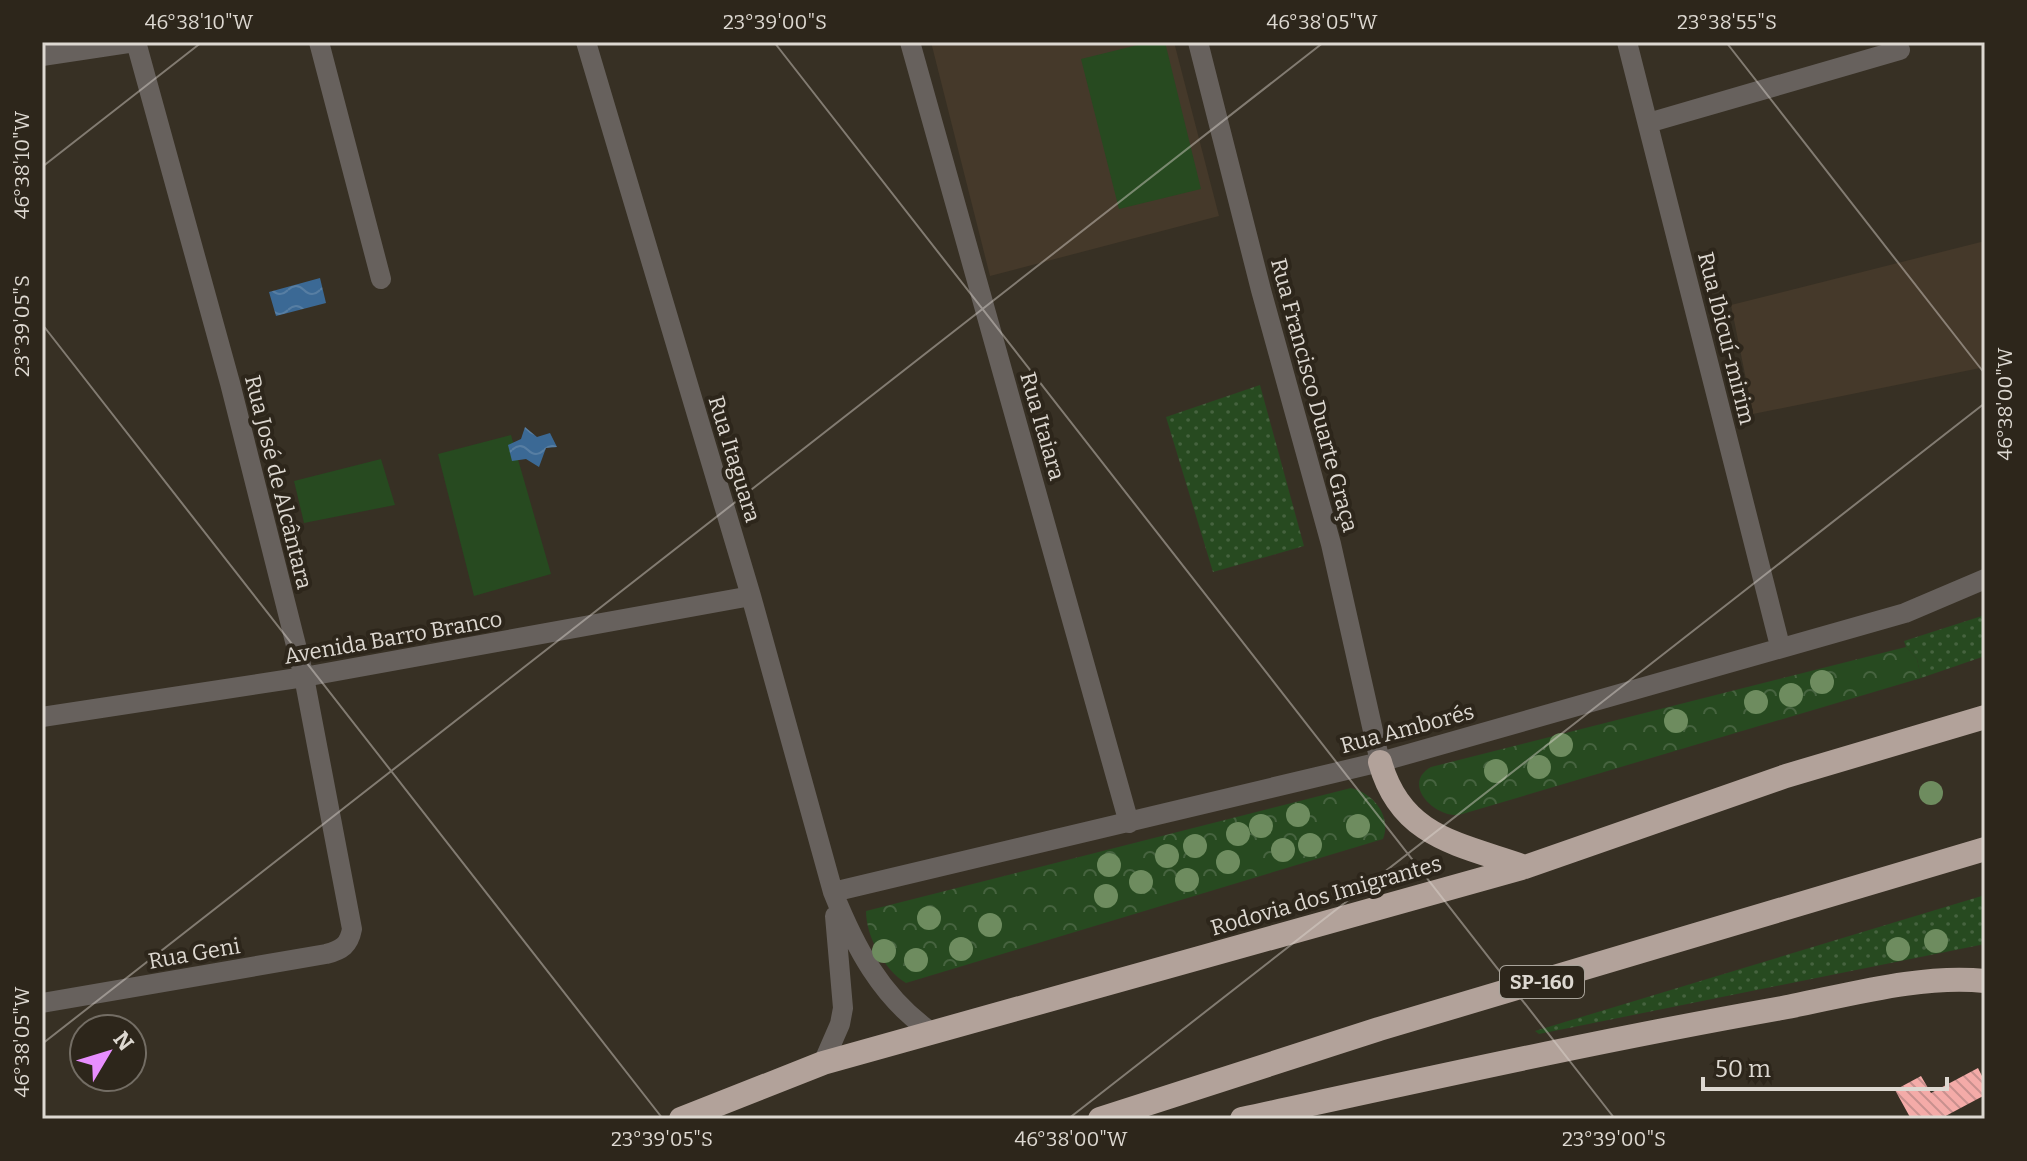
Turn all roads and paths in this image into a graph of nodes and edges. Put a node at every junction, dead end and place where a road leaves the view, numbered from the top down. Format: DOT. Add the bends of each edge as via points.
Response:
graph roads {
  1 [pos="136,42"];
  2 [pos="319,42"];
  3 [pos="586,42"];
  4 [pos="910,42"];
  5 [pos="1198,42"];
  6 [pos="1627,42"];
  7 [pos="1900,50"];
  8 [pos="42,56"];
  9 [pos="1648,123"];
  10 [pos="381,279"];
  11 [pos="1985,579"];
  12 [pos="751,596"];
  13 [pos="1780,646"];
  14 [pos="304,677"];
  15 [pos="42,717"];
  16 [pos="1985,717"];
  17 [pos="1380,762"];
  18 [pos="1129,823"];
  19 [pos="1985,849"];
  20 [pos="1525,867"];
  21 [pos="833,892"];
  22 [pos="350,940"];
  23 [pos="1985,981"];
  24 [pos="42,1003"];
  25 [pos="931,1032"];
  26 [pos="823,1063"];
  27 [pos="681,1119"];
  28 [pos="1100,1119"];
  29 [pos="1242,1119"];
  1 -- 8 [label="street"];
  1 -- 14 [label="street, Rua José de Alcântara"];
  2 -- 10 [label="street"];
  3 -- 12 [label="street, Rua Itaguara"];
  4 -- 18 [label="street, Rua Itaiara"];
  5 -- 17 [label="street, Rua Francisco Duarte Graça" via="1331,544"];
  6 -- 9 [label="street, Rua Ibicuí-mirim"];
  7 -- 9 [label="street"];
  9 -- 13 [label="street, Rua Ibicuí-mirim"];
  11 -- 13 [label="street, Rua Amborés" via="1905,613"];
  12 -- 14 [label="street, Avenida Barro Branco"];
  12 -- 21 [label="street, Rua Itaguara"];
  13 -- 17 [label="street, Rua Amborés"];
  14 -- 15 [label="street, Avenida Barro Branco"];
  14 -- 22 [label="street, Rua José de Alcântara" via="351,916"];
  16 -- 20 [label="highway, Rodovia dos Imigrantes" via="1786,776"];
  17 -- 18 [label="street, Rua Amborés"];
  17 -- 20 [label="highway" via="1403,810 1435,836"];
  18 -- 21 [label="street, Rua Amborés"];
  19 -- 28 [label="highway, SP-160" via="1379,1029"];
  20 -- 25 [label="highway, Rodovia dos Imigrantes"];
  21 -- 25 [label="street, Rua Itaguara" via="851,938 874,976"];
  21 -- 26 [label="street, Rua Itaguara" via="843,1008"];
  22 -- 24 [label="street, Rua Geni" via="341,950 326,954"];
  23 -- 29 [label="highway" via="1947,979 1756,1012"];
  25 -- 26 [label="highway, Rodovia dos Imigrantes"];
  26 -- 27 [label="highway, Rodovia dos Imigrantes"];
}
